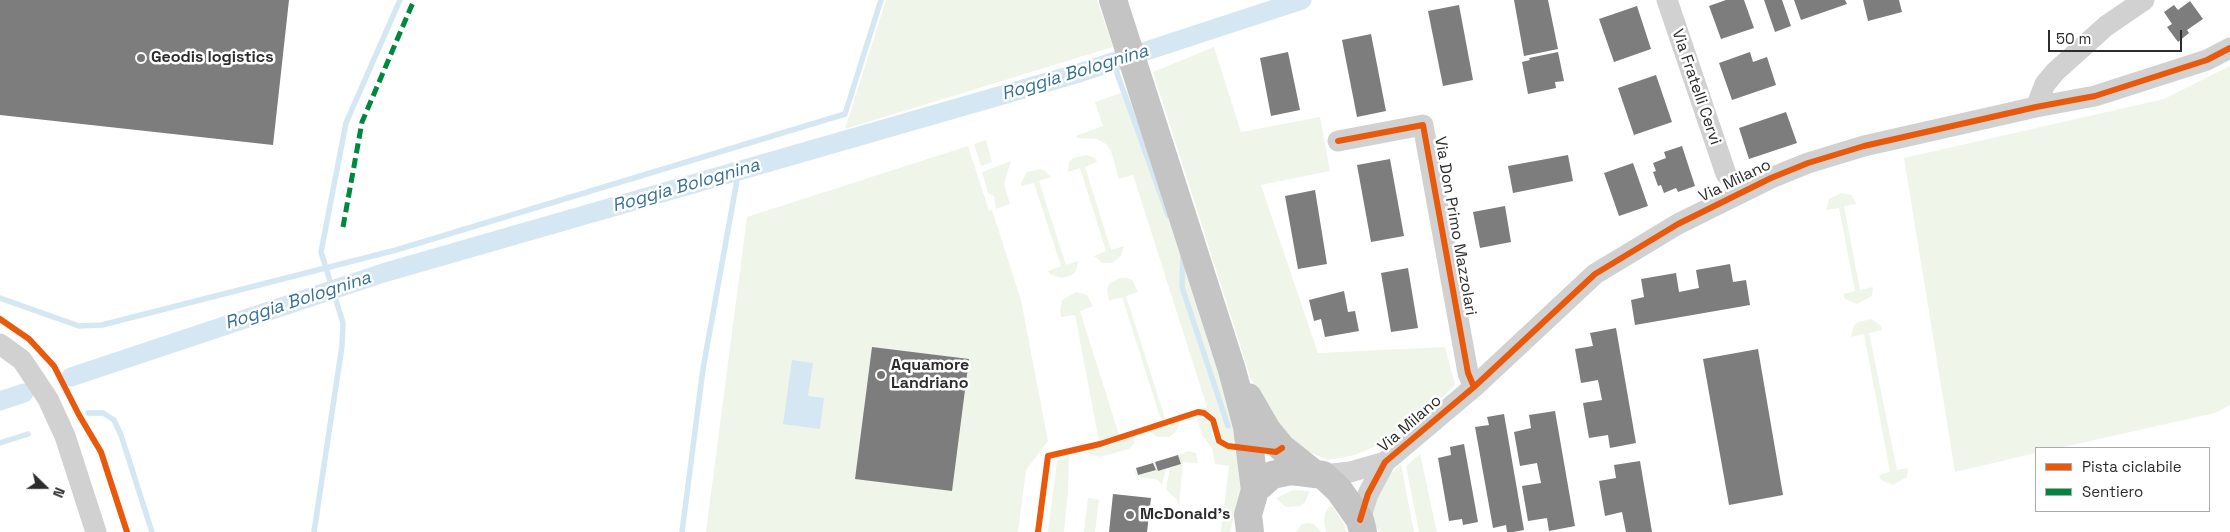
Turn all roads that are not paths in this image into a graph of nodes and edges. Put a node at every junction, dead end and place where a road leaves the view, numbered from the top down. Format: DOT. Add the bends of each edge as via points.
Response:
graph roads {
  1 [pos="1113,0"];
  2 [pos="1667,0"];
  3 [pos="2144,0"];
  4 [pos="2230,48"];
  5 [pos="2036,107"];
  6 [pos="1338,141"];
  7 [pos="1726,174"];
  8 [pos="0,344"];
  9 [pos="1232,370"];
  10 [pos="1474,387"];
  11 [pos="1385,462"];
  12 [pos="1318,474"];
  13 [pos="1248,517"];
  14 [pos="1363,529"];
  15 [pos="96,532"];
  1 -- 9 [label="main road"];
  2 -- 7 [label="street, Via Fratelli Cervi"];
  3 -- 5 [label="street" via="2106,26 2055,72 2045,84"];
  4 -- 5 [label="street, Via Milano" via="2207,60 2120,89"];
  5 -- 10 [label="street, Via Milano" via="1864,146 1790,171 1735,195 1678,224 1595,274"];
  6 -- 10 [label="street, Via Don Primo Mazzolari" via="1423,125 1468,373"];
  8 -- 15 [label="street" via="22,360 48,399 65,436"];
  9 -- 12 [label="main road" via="1267,430 1282,448"];
  9 -- 13 [label="main road" via="1247,427"];
  10 -- 11 [label="street, Via Milano"];
  11 -- 12 [label="street, Via Milano" via="1350,472"];
  11 -- 14 [label="street, Via Milano" via="1368,494"];
  12 -- 13 [label="main road" via="1292,470 1272,475"];
  12 -- 14 [label="main road" via="1339,490"];
}
